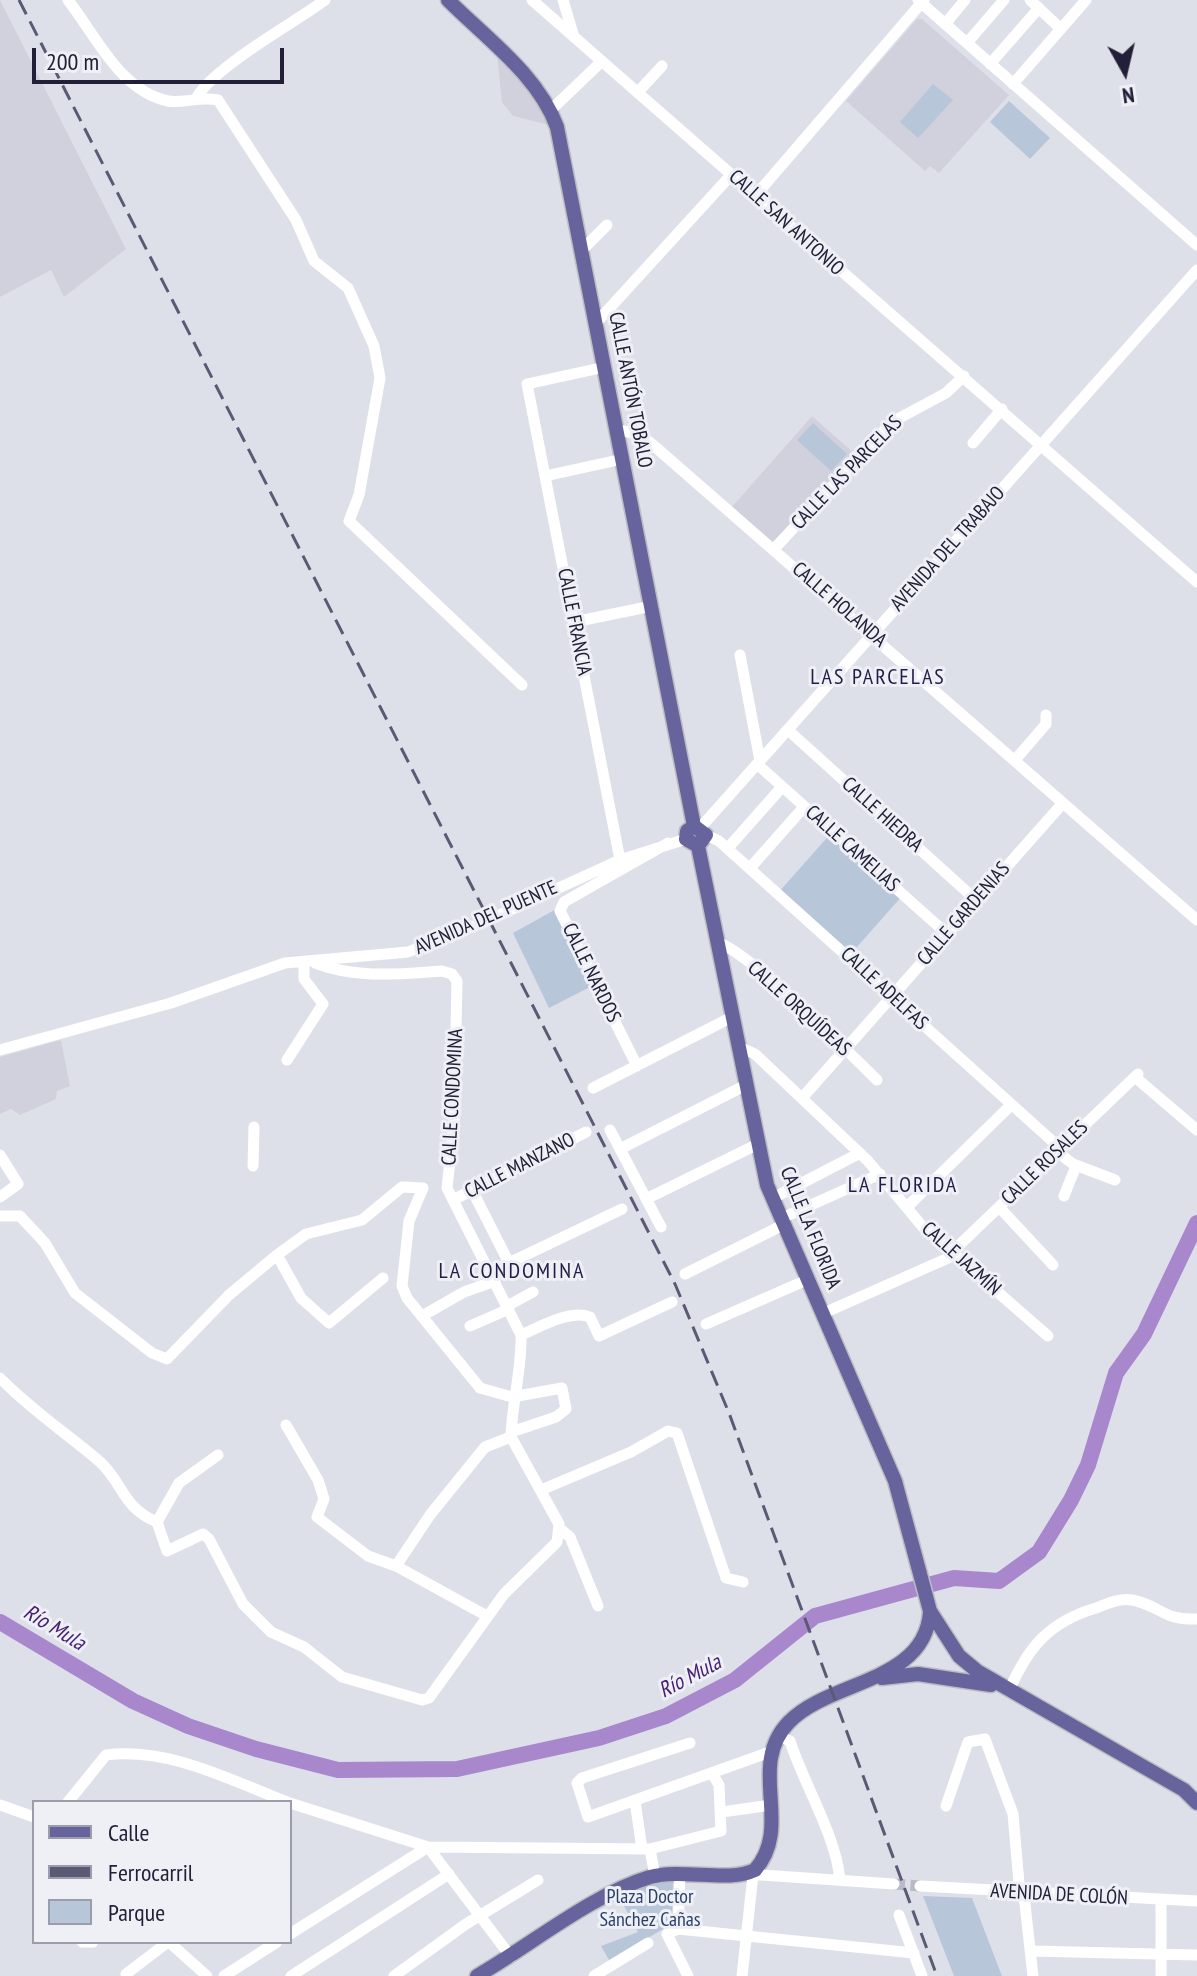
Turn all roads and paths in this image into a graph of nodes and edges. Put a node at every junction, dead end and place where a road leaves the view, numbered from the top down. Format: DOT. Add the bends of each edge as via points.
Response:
graph roads {
  1 [pos="68,0"];
  2 [pos="325,0"];
  3 [pos="448,0"];
  4 [pos="532,0"];
  5 [pos="563,0"];
  6 [pos="965,0"];
  7 [pos="1004,0"];
  8 [pos="1086,0"];
  9 [pos="921,1"];
  10 [pos="1034,4"];
  11 [pos="945,24"];
  12 [pos="1061,29"];
  13 [pos="575,38"];
  14 [pos="967,43"];
  15 [pos="602,61"];
  16 [pos="990,64"];
  17 [pos="662,66"];
  18 [pos="1013,84"];
  19 [pos="638,92"];
  20 [pos="197,97"];
  21 [pos="551,110"];
  22 [pos="732,174"];
  23 [pos="756,195"];
  24 [pos="607,225"];
  25 [pos="1197,245"];
  26 [pos="582,250"];
  27 [pos="1197,270"];
  28 [pos="596,323"];
  29 [pos="605,367"];
  30 [pos="964,376"];
  31 [pos="1002,409"];
  32 [pos="618,430"];
  33 [pos="973,443"];
  34 [pos="1042,443"];
  35 [pos="623,459"];
  36 [pos="545,476"];
  37 [pos="774,549"];
  38 [pos="1197,582"];
  39 [pos="652,606"];
  40 [pos="574,622"];
  41 [pos="872,634"];
  42 [pos="740,655"];
  43 [pos="522,685"];
  44 [pos="1046,715"];
  45 [pos="788,730"];
  46 [pos="1015,760"];
  47 [pos="758,762"];
  48 [pos="782,787"];
  49 [pos="1063,803"];
  50 [pos="804,807"];
  51 [pos="697,835"];
  52 [pos="668,843"];
  53 [pos="728,848"];
  54 [pos="620,860"];
  55 [pos="750,868"];
  56 [pos="977,901"];
  57 [pos="1197,920"];
  58 [pos="947,934"];
  59 [pos="717,942"];
  60 [pos="309,963"];
  61 [pos="893,996"];
  62 [pos="732,1017"];
  63 [pos="739,1047"];
  64 [pos="844,1049"];
  65 [pos="1,1050"];
  66 [pos="287,1060"];
  67 [pos="637,1066"];
  68 [pos="877,1080"];
  69 [pos="746,1085"];
  70 [pos="593,1088"];
  71 [pos="802,1098"];
  72 [pos="1011,1105"];
  73 [pos="254,1127"];
  74 [pos="610,1130"];
  75 [pos="1197,1130"];
  76 [pos="586,1132"];
  77 [pos="758,1144"];
  78 [pos="620,1149"];
  79 [pos="1058,1149"];
  80 [pos="860,1153"];
  81 [pos="0,1155"];
  82 [pos="253,1166"];
  83 [pos="1076,1166"];
  84 [pos="880,1174"];
  85 [pos="1115,1180"];
  86 [pos="423,1188"];
  87 [pos="473,1192"];
  88 [pos="450,1194"];
  89 [pos="1064,1196"];
  90 [pos="0,1197"];
  91 [pos="773,1198"];
  92 [pos="646,1199"];
  93 [pos="907,1207"];
  94 [pos="999,1207"];
  95 [pos="622,1209"];
  96 [pos="483,1212"];
  97 [pos="0,1216"];
  98 [pos="464,1221"];
  99 [pos="784,1221"];
  100 [pos="661,1227"];
  101 [pos="954,1254"];
  102 [pos="277,1255"];
  103 [pos="509,1263"];
  104 [pos="1053,1265"];
  105 [pos="685,1274"];
  106 [pos="492,1276"];
  107 [pos="383,1278"];
  108 [pos="809,1279"];
  109 [pos="533,1292"];
  110 [pos="672,1302"];
  111 [pos="508,1308"];
  112 [pos="824,1313"];
  113 [pos="422,1316"];
  114 [pos="706,1324"];
  115 [pos="470,1326"];
  116 [pos="521,1335"];
  117 [pos="1048,1336"];
  118 [pos="0,1378"];
  119 [pos="512,1397"];
  120 [pos="286,1425"];
  121 [pos="511,1434"];
  122 [pos="218,1455"];
  123 [pos="541,1490"];
  124 [pos="157,1522"];
  125 [pos="559,1528"];
  126 [pos="396,1566"];
  127 [pos="743,1582"];
  128 [pos="598,1606"];
  129 [pos="930,1611"];
  130 [pos="487,1616"];
  131 [pos="1197,1619"];
  132 [pos="950,1644"];
  133 [pos="919,1645"];
  134 [pos="933,1675"];
  135 [pos="852,1686"];
  136 [pos="1004,1688"];
  137 [pos="778,1736"];
  138 [pos="690,1743"];
  139 [pos="770,1752"];
  140 [pos="713,1775"];
  141 [pos="70,1800"];
  142 [pos="284,1800"];
  143 [pos="635,1801"];
  144 [pos="292,1803"];
  145 [pos="1197,1803"];
  146 [pos="0,1805"];
  147 [pos="771,1805"];
  148 [pos="946,1806"];
  149 [pos="722,1812"];
  150 [pos="32,1816"];
  151 [pos="428,1847"];
  152 [pos="646,1849"];
  153 [pos="680,1873"];
  154 [pos="449,1874"];
  155 [pos="750,1874"];
  156 [pos="655,1876"];
  157 [pos="538,1880"];
  158 [pos="840,1880"];
  159 [pos="894,1884"];
  160 [pos="920,1886"];
  161 [pos="1022,1894"];
  162 [pos="1161,1900"];
  163 [pos="1197,1901"];
  164 [pos="899,1915"];
  165 [pos="479,1916"];
  166 [pos="678,1929"];
  167 [pos="292,1933"];
  168 [pos="747,1938"];
  169 [pos="648,1943"];
  170 [pos="165,1944"];
  171 [pos="170,1944"];
  172 [pos="274,1944"];
  173 [pos="1032,1951"];
  174 [pos="914,1953"];
  175 [pos="1161,1954"];
  176 [pos="1197,1955"];
  177 [pos="511,1957"];
  178 [pos="126,1974"];
  179 [pos="207,1976"];
  180 [pos="224,1976"];
  181 [pos="291,1976"];
  182 [pos="394,1976"];
  183 [pos="477,1976"];
  184 [pos="594,1976"];
  185 [pos="688,1976"];
  186 [pos="742,1976"];
  187 [pos="922,1976"];
  188 [pos="1033,1976"];
  189 [pos="1161,1976"];
  1 -- 20 [label="street" via="137,89 171,102"];
  2 -- 20 [label="street" via="224,71"];
  3 -- 21 [label="main road, CALLE ANTÓN TOBALO" via="532,82"];
  4 -- 13 [label="street, CALLE SAN ANTONIO"];
  5 -- 13 [label="street"];
  6 -- 11 [label="street"];
  7 -- 14 [label="street"];
  8 -- 12 [label="street"];
  9 -- 11 [label="street"];
  9 -- 23 [label="street"];
  10 -- 12 [label="street"];
  10 -- 16 [label="street"];
  11 -- 14 [label="street"];
  12 -- 18 [label="street"];
  13 -- 15 [label="street, CALLE SAN ANTONIO"];
  14 -- 16 [label="street"];
  15 -- 19 [label="street, CALLE SAN ANTONIO"];
  15 -- 21 [label="street"];
  16 -- 18 [label="street"];
  17 -- 19 [label="street"];
  18 -- 25 [label="street"];
  19 -- 22 [label="street, CALLE SAN ANTONIO"];
  20 -- 43 [label="street" via="218,100 296,220 314,261 348,288 374,346 380,378 359,495 349,521"];
  21 -- 26 [label="main road, CALLE ANTÓN TOBALO"];
  22 -- 23 [label="street, CALLE SAN ANTONIO"];
  22 -- 28 [label="street"];
  23 -- 30 [label="street, CALLE SAN ANTONIO"];
  24 -- 26 [label="street"];
  26 -- 28 [label="main road, CALLE ANTÓN TOBALO"];
  27 -- 34 [label="street, AVENIDA DEL TRABAJO"];
  28 -- 29 [label="main road, CALLE ANTÓN TOBALO"];
  29 -- 32 [label="main road, CALLE ANTÓN TOBALO"];
  29 -- 36 [label="street, CALLE FRANCIA" via="527,384"];
  30 -- 31 [label="street, CALLE SAN ANTONIO"];
  30 -- 37 [label="street, CALLE LAS PARCELAS" via="946,393 892,422"];
  31 -- 33 [label="street"];
  31 -- 34 [label="street, CALLE SAN ANTONIO"];
  32 -- 35 [label="main road, CALLE ANTÓN TOBALO"];
  32 -- 37 [label="street, CALLE HOLANDA" via="639,434"];
  34 -- 38 [label="street, CALLE SAN ANTONIO"];
  34 -- 41 [label="street, AVENIDA DEL TRABAJO"];
  35 -- 36 [label="street"];
  35 -- 39 [label="main road, CALLE ANTÓN TOBALO"];
  36 -- 40 [label="street, CALLE FRANCIA"];
  37 -- 41 [label="street, CALLE HOLANDA"];
  39 -- 40 [label="street"];
  39 -- 51 [label="main road, CALLE ANTÓN TOBALO"];
  40 -- 54 [label="street, CALLE FRANCIA"];
  41 -- 45 [label="street, AVENIDA DEL TRABAJO"];
  41 -- 46 [label="street, CALLE HOLANDA"];
  42 -- 47 [label="street"];
  44 -- 46 [label="street" via="1046,724"];
  45 -- 47 [label="street, AVENIDA DEL TRABAJO"];
  45 -- 56 [label="street, CALLE HIEDRA"];
  46 -- 49 [label="street, CALLE HOLANDA"];
  47 -- 48 [label="street, CALLE CAMELIAS"];
  47 -- 51 [label="street, AVENIDA DEL TRABAJO"];
  48 -- 50 [label="street, CALLE CAMELIAS"];
  48 -- 53 [label="street"];
  49 -- 56 [label="street, CALLE GARDENIAS"];
  49 -- 57 [label="street, CALLE HOLANDA"];
  50 -- 55 [label="street"];
  50 -- 58 [label="street, CALLE CAMELIAS"];
  51 -- 52 [label="street, AVENIDA DEL PUENTE"];
  51 -- 53 [label="street, CALLE ADELFAS"];
  51 -- 59 [label="main road, CALLE LA FLORIDA"];
  52 -- 54 [label="street, AVENIDA DEL PUENTE"];
  52 -- 67 [label="street, CALLE NARDOS" via="564,902 560,911"];
  53 -- 55 [label="street, CALLE ADELFAS"];
  54 -- 60 [label="street, AVENIDA DEL PUENTE" via="408,952"];
  55 -- 61 [label="street, CALLE ADELFAS"];
  56 -- 58 [label="street, CALLE GARDENIAS"];
  58 -- 61 [label="street, CALLE GARDENIAS"];
  59 -- 62 [label="main road, CALLE LA FLORIDA"];
  59 -- 64 [label="street, CALLE ORQUÍDEAS" via="729,946"];
  60 -- 65 [label="street, AVENIDA DEL PUENTE" via="258,971 171,1003"];
  60 -- 66 [label="street" via="304,979 323,1004"];
  60 -- 88 [label="street, CALLE CONDOMINA" via="367,975 442,971 457,981"];
  61 -- 64 [label="street, CALLE GARDENIAS"];
  61 -- 72 [label="street, CALLE ADELFAS"];
  62 -- 63 [label="main road, CALLE LA FLORIDA"];
  62 -- 67 [label="street"];
  63 -- 69 [label="main road, CALLE LA FLORIDA"];
  63 -- 71 [label="street, CALLE JAZMÍN" via="755,1054"];
  64 -- 68 [label="street, CALLE ORQUÍDEAS"];
  64 -- 71 [label="street, CALLE GARDENIAS"];
  67 -- 70 [label="street"];
  69 -- 77 [label="main road, CALLE LA FLORIDA"];
  69 -- 78 [label="street"];
  71 -- 80 [label="street, CALLE JAZMÍN"];
  72 -- 79 [label="street, CALLE ADELFAS"];
  72 -- 93 [label="street"];
  73 -- 82 [label="street"];
  74 -- 78 [label="street"];
  75 -- 79 [label="street, CALLE ROSALES" via="1136,1076"];
  76 -- 87 [label="street, CALLE MANZANO"];
  77 -- 91 [label="main road, CALLE LA FLORIDA"];
  77 -- 92 [label="street"];
  78 -- 92 [label="street"];
  79 -- 83 [label="street, CALLE ADELFAS"];
  79 -- 94 [label="street, CALLE ROSALES"];
  80 -- 84 [label="street, CALLE JAZMÍN"];
  80 -- 91 [label="street"];
  81 -- 90 [label="street" via="18,1184"];
  83 -- 85 [label="street, CALLE ADELFAS"];
  83 -- 89 [label="street"];
  84 -- 93 [label="street, CALLE JAZMÍN"];
  84 -- 99 [label="street"];
  86 -- 88 [label="street"];
  86 -- 102 [label="street" via="402,1187 362,1220 306,1234"];
  86 -- 113 [label="street" via="409,1221 402,1286"];
  87 -- 88 [label="street, CALLE MANZANO"];
  87 -- 96 [label="street"];
  88 -- 98 [label="street"];
  91 -- 99 [label="main road, CALLE LA FLORIDA"];
  92 -- 100 [label="street"];
  93 -- 101 [label="street, CALLE JAZMÍN"];
  94 -- 101 [label="street, CALLE ROSALES"];
  94 -- 104 [label="street"];
  95 -- 103 [label="street"];
  96 -- 98 [label="street"];
  96 -- 103 [label="street"];
  97 -- 102 [label="street" via="20,1216 45,1243 75,1293 167,1359"];
  98 -- 106 [label="street"];
  99 -- 105 [label="street"];
  99 -- 108 [label="main road, CALLE LA FLORIDA"];
  101 -- 112 [label="street, CALLE ROSALES"];
  101 -- 117 [label="street, CALLE JAZMÍN"];
  102 -- 107 [label="street" via="301,1298 329,1323"];
  103 -- 106 [label="street"];
  106 -- 111 [label="street"];
  106 -- 113 [label="street"];
  108 -- 112 [label="main road, CALLE LA FLORIDA"];
  108 -- 114 [label="street"];
  109 -- 111 [label="street"];
  110 -- 116 [label="street" via="599,1336 584,1315"];
  111 -- 115 [label="street"];
  111 -- 116 [label="street"];
  112 -- 129 [label="main road, CALLE LA FLORIDA" via="895,1481"];
  113 -- 119 [label="street" via="480,1388"];
  116 -- 119 [label="street" via="522,1360"];
  118 -- 124 [label="street" via="26,1405 103,1464 138,1514"];
  119 -- 121 [label="street"];
  119 -- 121 [label="street" via="562,1388 566,1409"];
  120 -- 126 [label="street" via="318,1480 324,1499 317,1517 368,1556"];
  121 -- 123 [label="street"];
  121 -- 126 [label="street" via="485,1447"];
  122 -- 124 [label="street" via="179,1483"];
  123 -- 125 [label="street"];
  123 -- 127 [label="street" via="668,1431 677,1433 726,1578"];
  124 -- 130 [label="street" via="167,1551 196,1535 209,1539 243,1604 271,1632 304,1647 342,1677 422,1700 429,1698"];
  125 -- 128 [label="street" via="570,1537"];
  125 -- 130 [label="street" via="557,1542"];
  126 -- 130 [label="street"];
  129 -- 132 [label="main road, CALLE LA FLORIDA"];
  129 -- 133 [label="main road, CALLE LA FLORIDA"];
  131 -- 136 [label="street" via="1174,1619 1131,1600 1078,1614 1053,1625 1037,1641"];
  132 -- 133 [label="main road" via="931,1636"];
  132 -- 134 [label="main road" via="951,1667"];
  132 -- 136 [label="main road, CALLE LA FLORIDA" via="966,1663"];
  133 -- 134 [label="main road" via="917,1665"];
  133 -- 135 [label="main road" via="896,1665"];
  134 -- 135 [label="main road" via="901,1675"];
  134 -- 136 [label="main road"];
  135 -- 137 [label="main road" via="804,1710"];
  136 -- 145 [label="main road" via="1184,1790"];
  137 -- 139 [label="main road"];
  137 -- 158 [label="street" via="790,1741 838,1859"];
  138 -- 143 [label="street" via="577,1783 588,1817"];
  139 -- 140 [label="street"];
  139 -- 147 [label="main road"];
  140 -- 143 [label="street"];
  140 -- 149 [label="street"];
  141 -- 142 [label="street" via="106,1755 125,1753 185,1763"];
  143 -- 152 [label="street"];
  144 -- 151 [label="street"];
  146 -- 150 [label="street"];
  147 -- 149 [label="street"];
  147 -- 155 [label="main road" via="769,1848"];
  148 -- 161 [label="street" via="968,1742 985,1739 1013,1814"];
  149 -- 152 [label="street" via="721,1831"];
  151 -- 152 [label="street"];
  151 -- 154 [label="street"];
  151 -- 167 [label="street"];
  152 -- 156 [label="street"];
  153 -- 155 [label="main road"];
  153 -- 156 [label="main road"];
  153 -- 166 [label="street"];
  154 -- 165 [label="street"];
  154 -- 181 [label="street"];
  155 -- 158 [label="street"];
  155 -- 168 [label="street"];
  156 -- 177 [label="main road" via="613,1893"];
  157 -- 165 [label="street"];
  158 -- 159 [label="street"];
  160 -- 161 [label="street, AVENIDA DE COLÓN"];
  161 -- 162 [label="street, AVENIDA DE COLÓN"];
  161 -- 173 [label="street"];
  162 -- 163 [label="street, AVENIDA DE COLÓN"];
  162 -- 175 [label="street"];
  164 -- 174 [label="street"];
  165 -- 177 [label="street"];
  165 -- 182 [label="street"];
  166 -- 168 [label="street"];
  166 -- 185 [label="street" via="667,1934"];
  168 -- 174 [label="street"];
  168 -- 186 [label="street"];
  169 -- 184 [label="street"];
  170 -- 178 [label="street"];
  171 -- 179 [label="street"];
  172 -- 180 [label="street"];
  173 -- 175 [label="street"];
  173 -- 188 [label="street"];
  174 -- 187 [label="street"];
  175 -- 176 [label="street"];
  175 -- 189 [label="street"];
  177 -- 183 [label="main road"];
}
